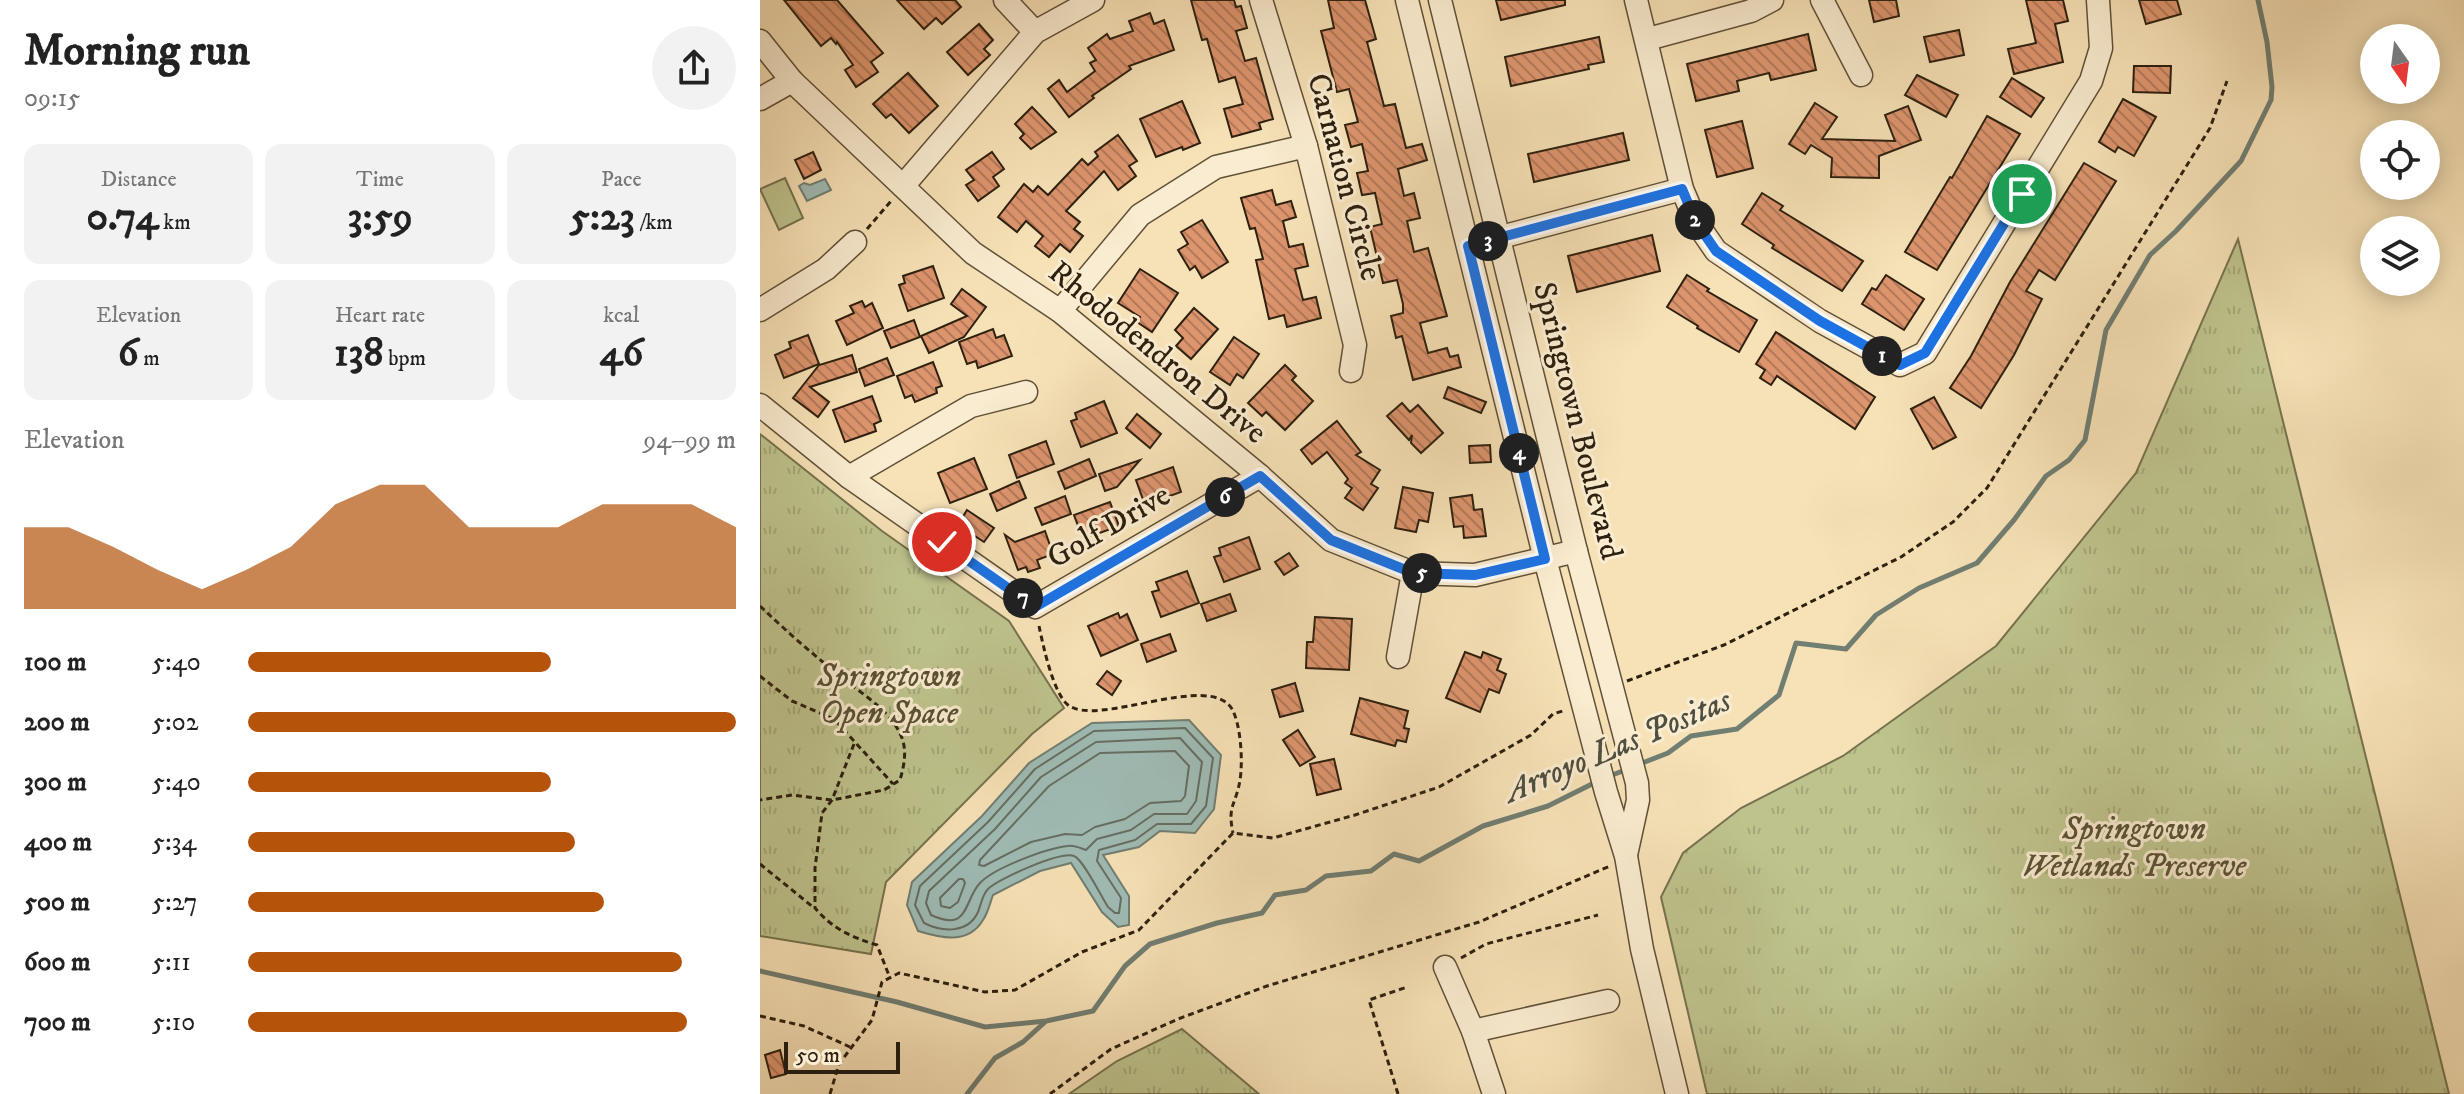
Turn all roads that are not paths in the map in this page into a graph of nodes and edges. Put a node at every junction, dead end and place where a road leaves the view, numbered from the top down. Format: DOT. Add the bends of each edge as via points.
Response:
graph roads {
  1 [pos="1005,0"];
  2 [pos="1093,0"];
  3 [pos="1261,0"];
  4 [pos="1407,0"];
  5 [pos="1440,0"];
  6 [pos="1636,0"];
  7 [pos="1772,0"];
  8 [pos="1822,0"];
  9 [pos="2098,0"];
  10 [pos="1035,32"];
  11 [pos="1648,39"];
  12 [pos="760,41"];
  13 [pos="1861,75"];
  14 [pos="792,81"];
  15 [pos="760,99"];
  16 [pos="1306,146"];
  17 [pos="903,186"];
  18 [pos="1682,189"];
  19 [pos="1499,238"];
  20 [pos="855,242"];
  21 [pos="1468,246"];
  22 [pos="760,310"];
  23 [pos="1060,311"];
  24 [pos="1351,371"];
  25 [pos="1026,392"];
  26 [pos="760,405"];
  27 [pos="1260,476"];
  28 [pos="849,477"];
  29 [pos="1576,551"];
  30 [pos="1545,559"];
  31 [pos="1413,573"];
  32 [pos="1398,657"];
  33 [pos="1626,856"];
  34 [pos="1445,967"];
  35 [pos="1608,1001"];
  36 [pos="1473,1031"];
  37 [pos="1494,1094"];
  38 [pos="1677,1094"];
  1 -- 10 [label="street"];
  2 -- 10 [label="street"];
  3 -- 16 [label="street, Carnation Circle"];
  4 -- 21 [label="street, Springtown Boulevard"];
  5 -- 19 [label="street, Springtown Boulevard"];
  6 -- 11 [label="street"];
  7 -- 11 [label="street" via="1751,11"];
  8 -- 13 [label="street"];
  9 -- 18 [label="street" via="2101,48 2091,81 1925,353 1913,361 1900,365 1887,359 1716,251"];
  10 -- 17 [label="street"];
  11 -- 18 [label="street"];
  12 -- 14 [label="street, Rhododendron Drive"];
  14 -- 15 [label="street"];
  14 -- 17 [label="street, Rhododendron Drive"];
  16 -- 23 [label="street" via="1216,167 1140,215"];
  16 -- 24 [label="street, Carnation Circle" via="1355,345"];
  17 -- 23 [label="street, Rhododendron Drive" via="973,253"];
  18 -- 19 [label="street"];
  19 -- 21 [label="street"];
  19 -- 29 [label="street, Springtown Boulevard"];
  20 -- 22 [label="street" via="826,269"];
  21 -- 30 [label="street, Springtown Boulevard"];
  23 -- 27 [label="street, Rhododendron Drive"];
  25 -- 28 [label="street" via="971,406"];
  26 -- 28 [label="street, Golf Drive"];
  27 -- 28 [label="street, Golf Drive" via="1035,607"];
  27 -- 31 [label="street, Rhododendron Drive" via="1331,540"];
  29 -- 30 [label="street, Rhododendron Drive"];
  29 -- 33 [label="street, Springtown Boulevard" via="1637,783"];
  30 -- 31 [label="street, Rhododendron Drive" via="1475,575"];
  30 -- 33 [label="street, Springtown Boulevard"];
  31 -- 32 [label="street"];
  33 -- 38 [label="street, Springtown Boulevard"];
  34 -- 36 [label="street"];
  35 -- 36 [label="street"];
  36 -- 37 [label="street"];
}
